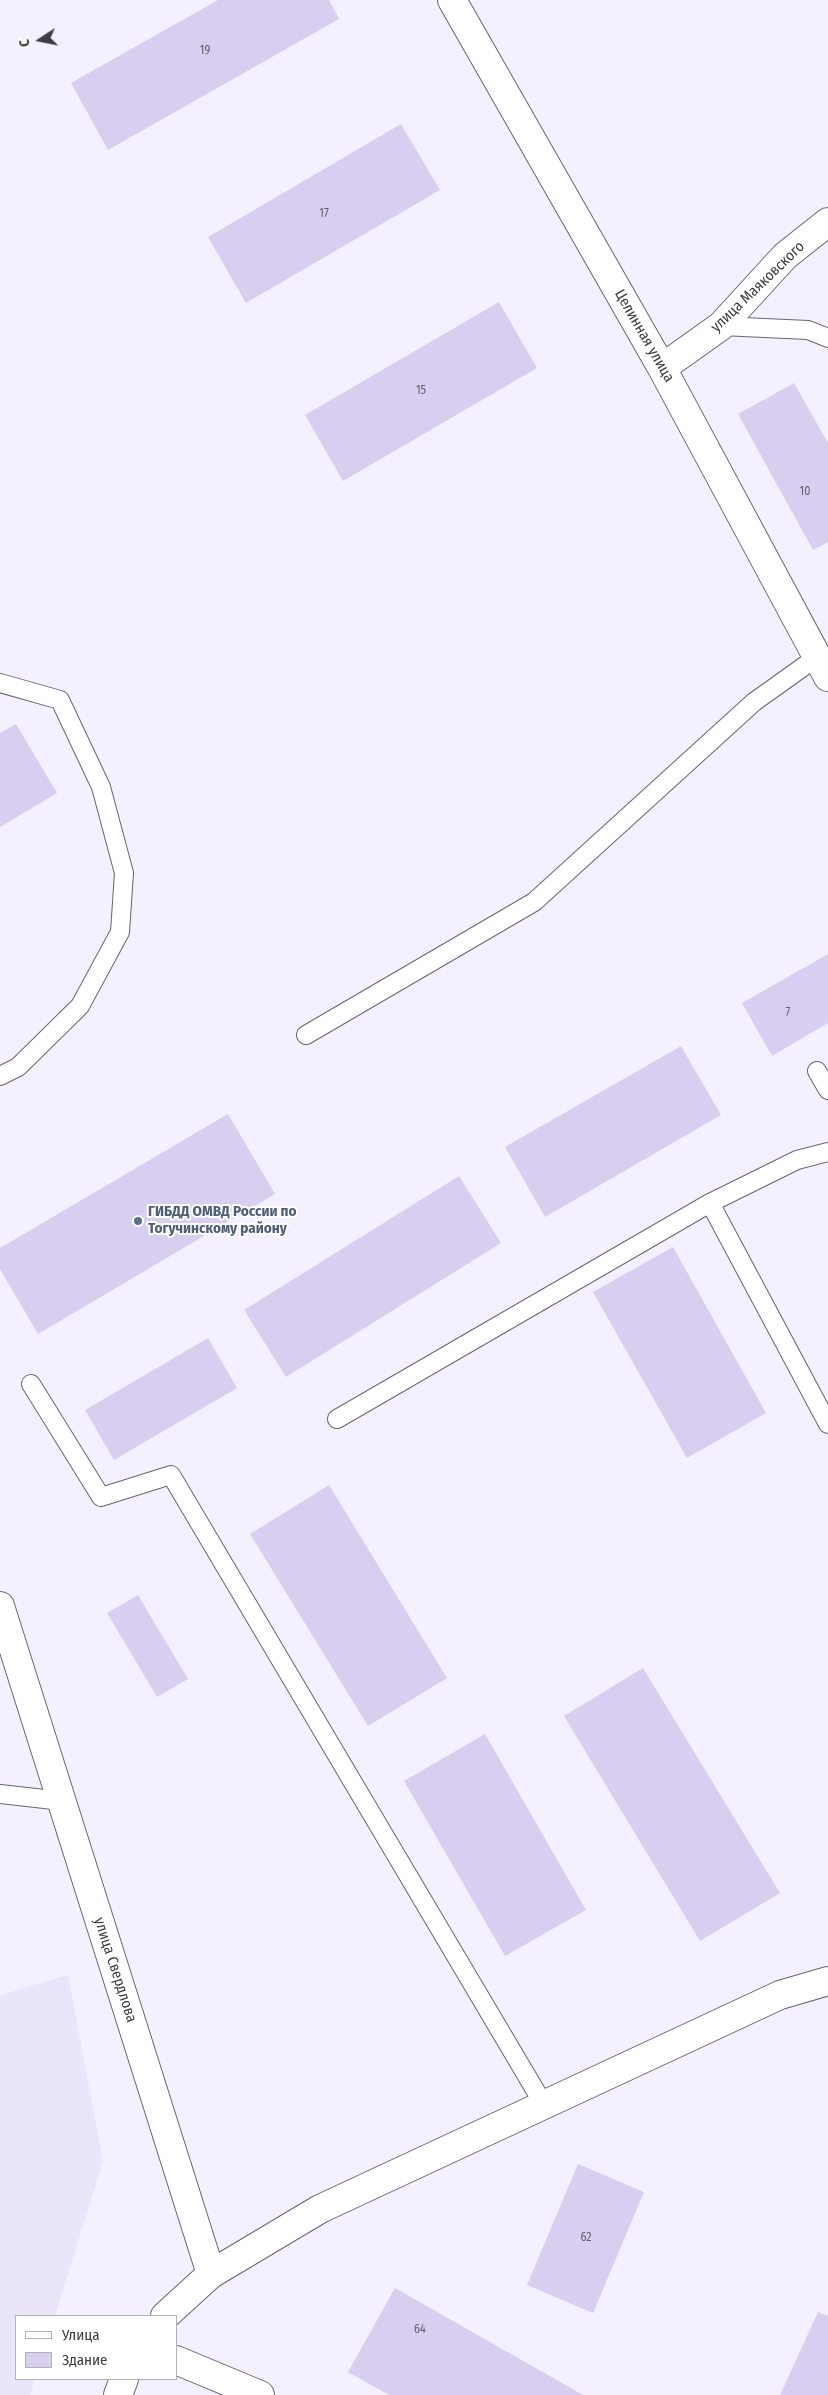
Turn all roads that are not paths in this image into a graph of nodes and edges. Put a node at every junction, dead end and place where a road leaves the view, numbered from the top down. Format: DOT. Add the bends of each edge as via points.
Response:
graph roads {
  1 [pos="455,2"];
  2 [pos="828,222"];
  3 [pos="721,326"];
  4 [pos="828,338"];
  5 [pos="662,368"];
  6 [pos="823,667"];
  7 [pos="0,683"];
  8 [pos="306,1035"];
  9 [pos="817,1070"];
  10 [pos="0,1076"];
  11 [pos="828,1090"];
  12 [pos="828,1152"];
  13 [pos="710,1203"];
  14 [pos="31,1384"];
  15 [pos="337,1419"];
  16 [pos="828,1424"];
  17 [pos="0,1606"];
  18 [pos="0,1794"];
  19 [pos="62,1801"];
  20 [pos="828,1981"];
  21 [pos="544,2105"];
  22 [pos="211,2274"];
  23 [pos="166,2315"];
  24 [pos="178,2361"];
  25 [pos="124,2380"];
  26 [pos="118,2395"];
  27 [pos="260,2395"];
  1 -- 5 [label="street, Целинная улица"];
  2 -- 3 [label="street, улица Маяковского" via="785,256"];
  3 -- 4 [label="lane" via="808,330"];
  3 -- 5 [label="street, улица Маяковского"];
  5 -- 6 [label="street, Целинная улица"];
  6 -- 8 [label="lane" via="754,702 534,902"];
  7 -- 10 [label="lane" via="60,700 101,786 124,872 120,932 80,1006 18,1067"];
  9 -- 11 [label="lane"];
  12 -- 13 [label="lane" via="797,1160"];
  13 -- 15 [label="lane"];
  13 -- 16 [label="lane"];
  14 -- 21 [label="lane" via="101,1497 171,1475"];
  17 -- 19 [label="street, улица Свердлова"];
  18 -- 19 [label="lane"];
  19 -- 22 [label="street, улица Свердлова"];
  20 -- 21 [label="street" via="780,1995"];
  21 -- 22 [label="street" via="320,2209"];
  22 -- 23 [label="street"];
  24 -- 27 [label="street"];
  25 -- 26 [label="street"];
}
